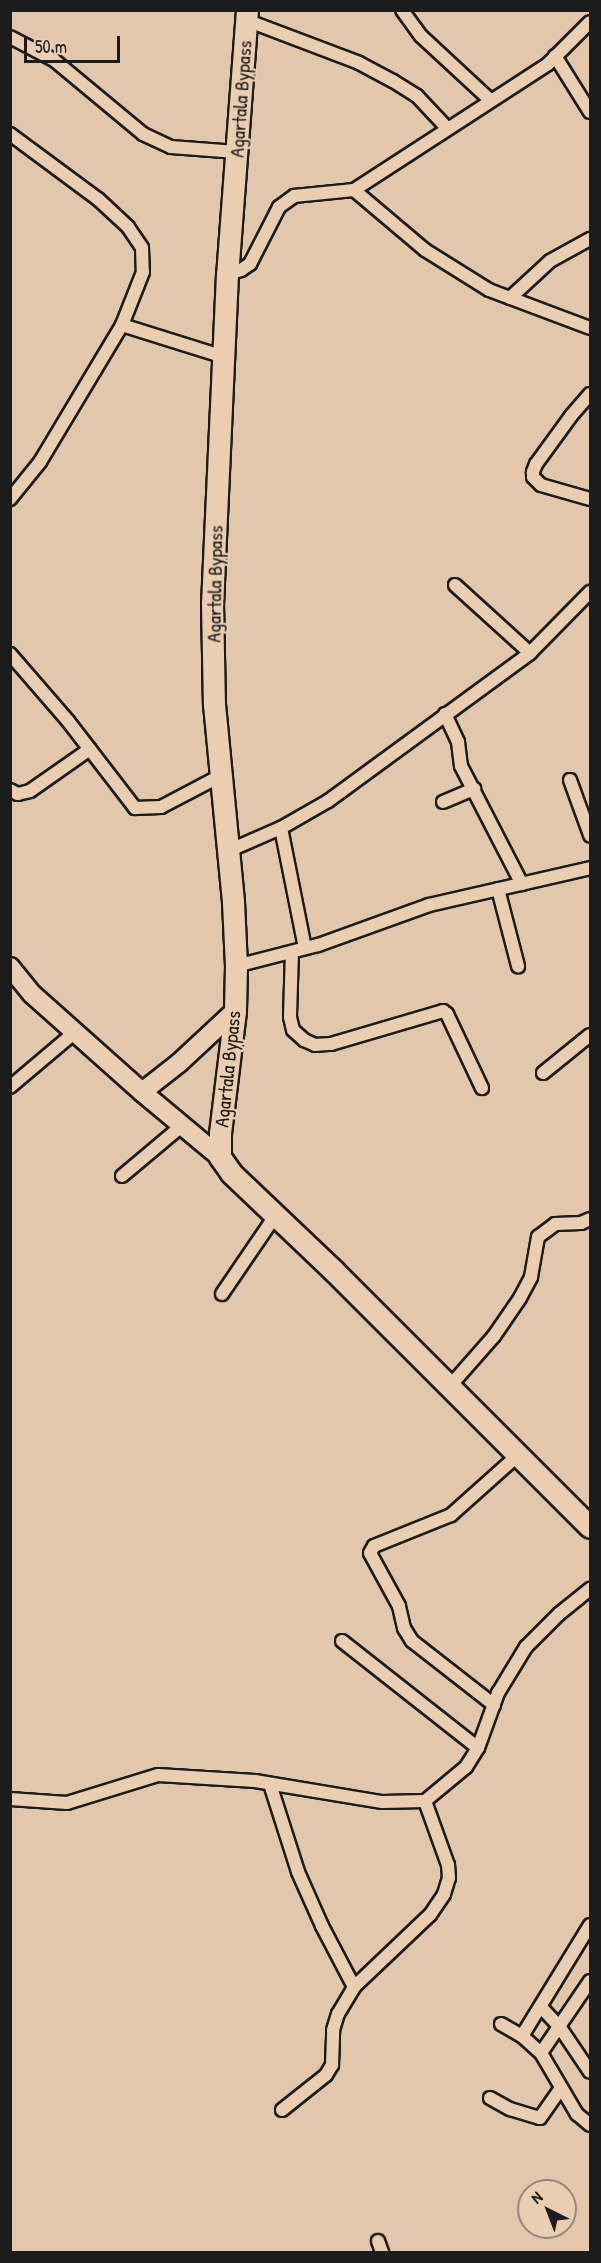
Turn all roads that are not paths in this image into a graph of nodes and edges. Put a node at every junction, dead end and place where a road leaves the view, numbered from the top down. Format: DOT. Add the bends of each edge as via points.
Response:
graph roads {
  1 [pos="402,10"];
  2 [pos="246,15"];
  3 [pos="589,26"];
  4 [pos="10,37"];
  5 [pos="555,56"];
  6 [pos="490,100"];
  7 [pos="591,112"];
  8 [pos="447,128"];
  9 [pos="10,134"];
  10 [pos="237,152"];
  11 [pos="354,190"];
  12 [pos="591,239"];
  13 [pos="227,274"];
  14 [pos="510,298"];
  15 [pos="122,325"];
  16 [pos="591,328"];
  17 [pos="224,357"];
  18 [pos="591,394"];
  19 [pos="10,499"];
  20 [pos="591,499"];
  21 [pos="455,585"];
  22 [pos="591,592"];
  23 [pos="530,653"];
  24 [pos="10,654"];
  25 [pos="445,714"];
  26 [pos="90,749"];
  27 [pos="220,776"];
  28 [pos="570,780"];
  29 [pos="474,789"];
  30 [pos="10,790"];
  31 [pos="443,802"];
  32 [pos="281,828"];
  33 [pos="591,835"];
  34 [pos="228,851"];
  35 [pos="591,868"];
  36 [pos="522,884"];
  37 [pos="498,889"];
  38 [pos="305,948"];
  39 [pos="292,952"];
  40 [pos="236,966"];
  41 [pos="518,966"];
  42 [pos="10,967"];
  43 [pos="235,1011"];
  44 [pos="75,1032"];
  45 [pos="591,1035"];
  46 [pos="543,1073"];
  47 [pos="10,1087"];
  48 [pos="482,1088"];
  49 [pos="142,1092"];
  50 [pos="183,1124"];
  51 [pos="220,1157"];
  52 [pos="122,1176"];
  53 [pos="275,1215"];
  54 [pos="591,1219"];
  55 [pos="222,1294"];
  56 [pos="450,1386"];
  57 [pos="518,1455"];
  58 [pos="591,1527"];
  59 [pos="591,1589"];
  60 [pos="342,1641"];
  61 [pos="494,1705"];
  62 [pos="478,1748"];
  63 [pos="270,1784"];
  64 [pos="10,1799"];
  65 [pos="425,1801"];
  66 [pos="591,1925"];
  67 [pos="591,1981"];
  68 [pos="354,1986"];
  69 [pos="541,2007"];
  70 [pos="501,2024"];
  71 [pos="559,2026"];
  72 [pos="522,2036"];
  73 [pos="541,2053"];
  74 [pos="591,2072"];
  75 [pos="561,2088"];
  76 [pos="490,2098"];
  77 [pos="282,2110"];
  78 [pos="591,2125"];
  1 -- 6 [label="street" via="421,36"];
  2 -- 8 [label="street" via="393,81 417,96"];
  2 -- 10 [label="highway, Agartala Bypass"];
  3 -- 5 [label="street"];
  4 -- 10 [label="street" via="54,60 143,134 171,147"];
  5 -- 6 [label="street"];
  5 -- 7 [label="street"];
  6 -- 8 [label="street"];
  8 -- 11 [label="street"];
  9 -- 15 [label="street" via="98,200 128,227 142,248 143,272"];
  10 -- 13 [label="highway, Agartala Bypass"];
  11 -- 13 [label="street" via="294,196 279,207 250,264"];
  11 -- 14 [label="street" via="425,250 489,290"];
  12 -- 14 [label="street" via="550,261"];
  13 -- 17 [label="highway, Agartala Bypass"];
  14 -- 16 [label="street"];
  15 -- 17 [label="street"];
  15 -- 19 [label="street" via="40,462"];
  17 -- 27 [label="highway, Agartala Bypass" via="212,603"];
  18 -- 20 [label="street" via="536,464 533,477 541,485"];
  21 -- 23 [label="street"];
  22 -- 23 [label="street"];
  23 -- 25 [label="street"];
  24 -- 26 [label="street"];
  25 -- 29 [label="street" via="458,741 458,759"];
  25 -- 32 [label="street" via="328,801"];
  26 -- 27 [label="street" via="135,808 161,807"];
  26 -- 30 [label="street" via="30,791 18,795"];
  27 -- 34 [label="highway, Agartala Bypass"];
  28 -- 33 [label="street"];
  29 -- 31 [label="street"];
  29 -- 36 [label="street"];
  32 -- 34 [label="street"];
  32 -- 38 [label="street"];
  34 -- 40 [label="highway, Agartala Bypass"];
  35 -- 36 [label="street"];
  36 -- 37 [label="street"];
  37 -- 38 [label="street" via="429,905"];
  37 -- 41 [label="street"];
  38 -- 39 [label="street"];
  39 -- 40 [label="street"];
  39 -- 48 [label="street" via="290,1017 293,1030 304,1040 315,1045 331,1044 443,1011"];
  40 -- 43 [label="highway, Agartala Bypass"];
  42 -- 44 [label="main road" via="32,994"];
  43 -- 49 [label="main road"];
  43 -- 51 [label="highway, Agartala Bypass"];
  44 -- 47 [label="street"];
  44 -- 49 [label="main road"];
  45 -- 46 [label="street"];
  49 -- 50 [label="main road"];
  50 -- 51 [label="main road"];
  50 -- 52 [label="street"];
  51 -- 53 [label="highway" via="231,1173"];
  53 -- 55 [label="street"];
  53 -- 56 [label="highway"];
  54 -- 56 [label="street" via="555,1224 538,1237 533,1270 520,1298 494,1336"];
  56 -- 57 [label="highway"];
  57 -- 58 [label="highway"];
  57 -- 61 [label="street" via="451,1515 374,1546 370,1553 399,1606 412,1641"];
  59 -- 61 [label="street" via="526,1647"];
  60 -- 62 [label="street"];
  61 -- 62 [label="street"];
  62 -- 65 [label="street" via="466,1767"];
  63 -- 64 [label="street" via="209,1776 158,1775 67,1803"];
  63 -- 65 [label="street" via="372,1801"];
  63 -- 68 [label="street" via="298,1872"];
  65 -- 68 [label="street" via="448,1865 444,1894 430,1915"];
  66 -- 69 [label="street"];
  67 -- 71 [label="street"];
  68 -- 77 [label="street" via="333,2030 332,2065 326,2075"];
  69 -- 71 [label="street"];
  69 -- 72 [label="street"];
  70 -- 72 [label="street"];
  71 -- 73 [label="street"];
  71 -- 74 [label="street"];
  72 -- 73 [label="street"];
  73 -- 75 [label="street"];
  75 -- 76 [label="street" via="540,2118"];
  75 -- 78 [label="street" via="577,2114"];
}
